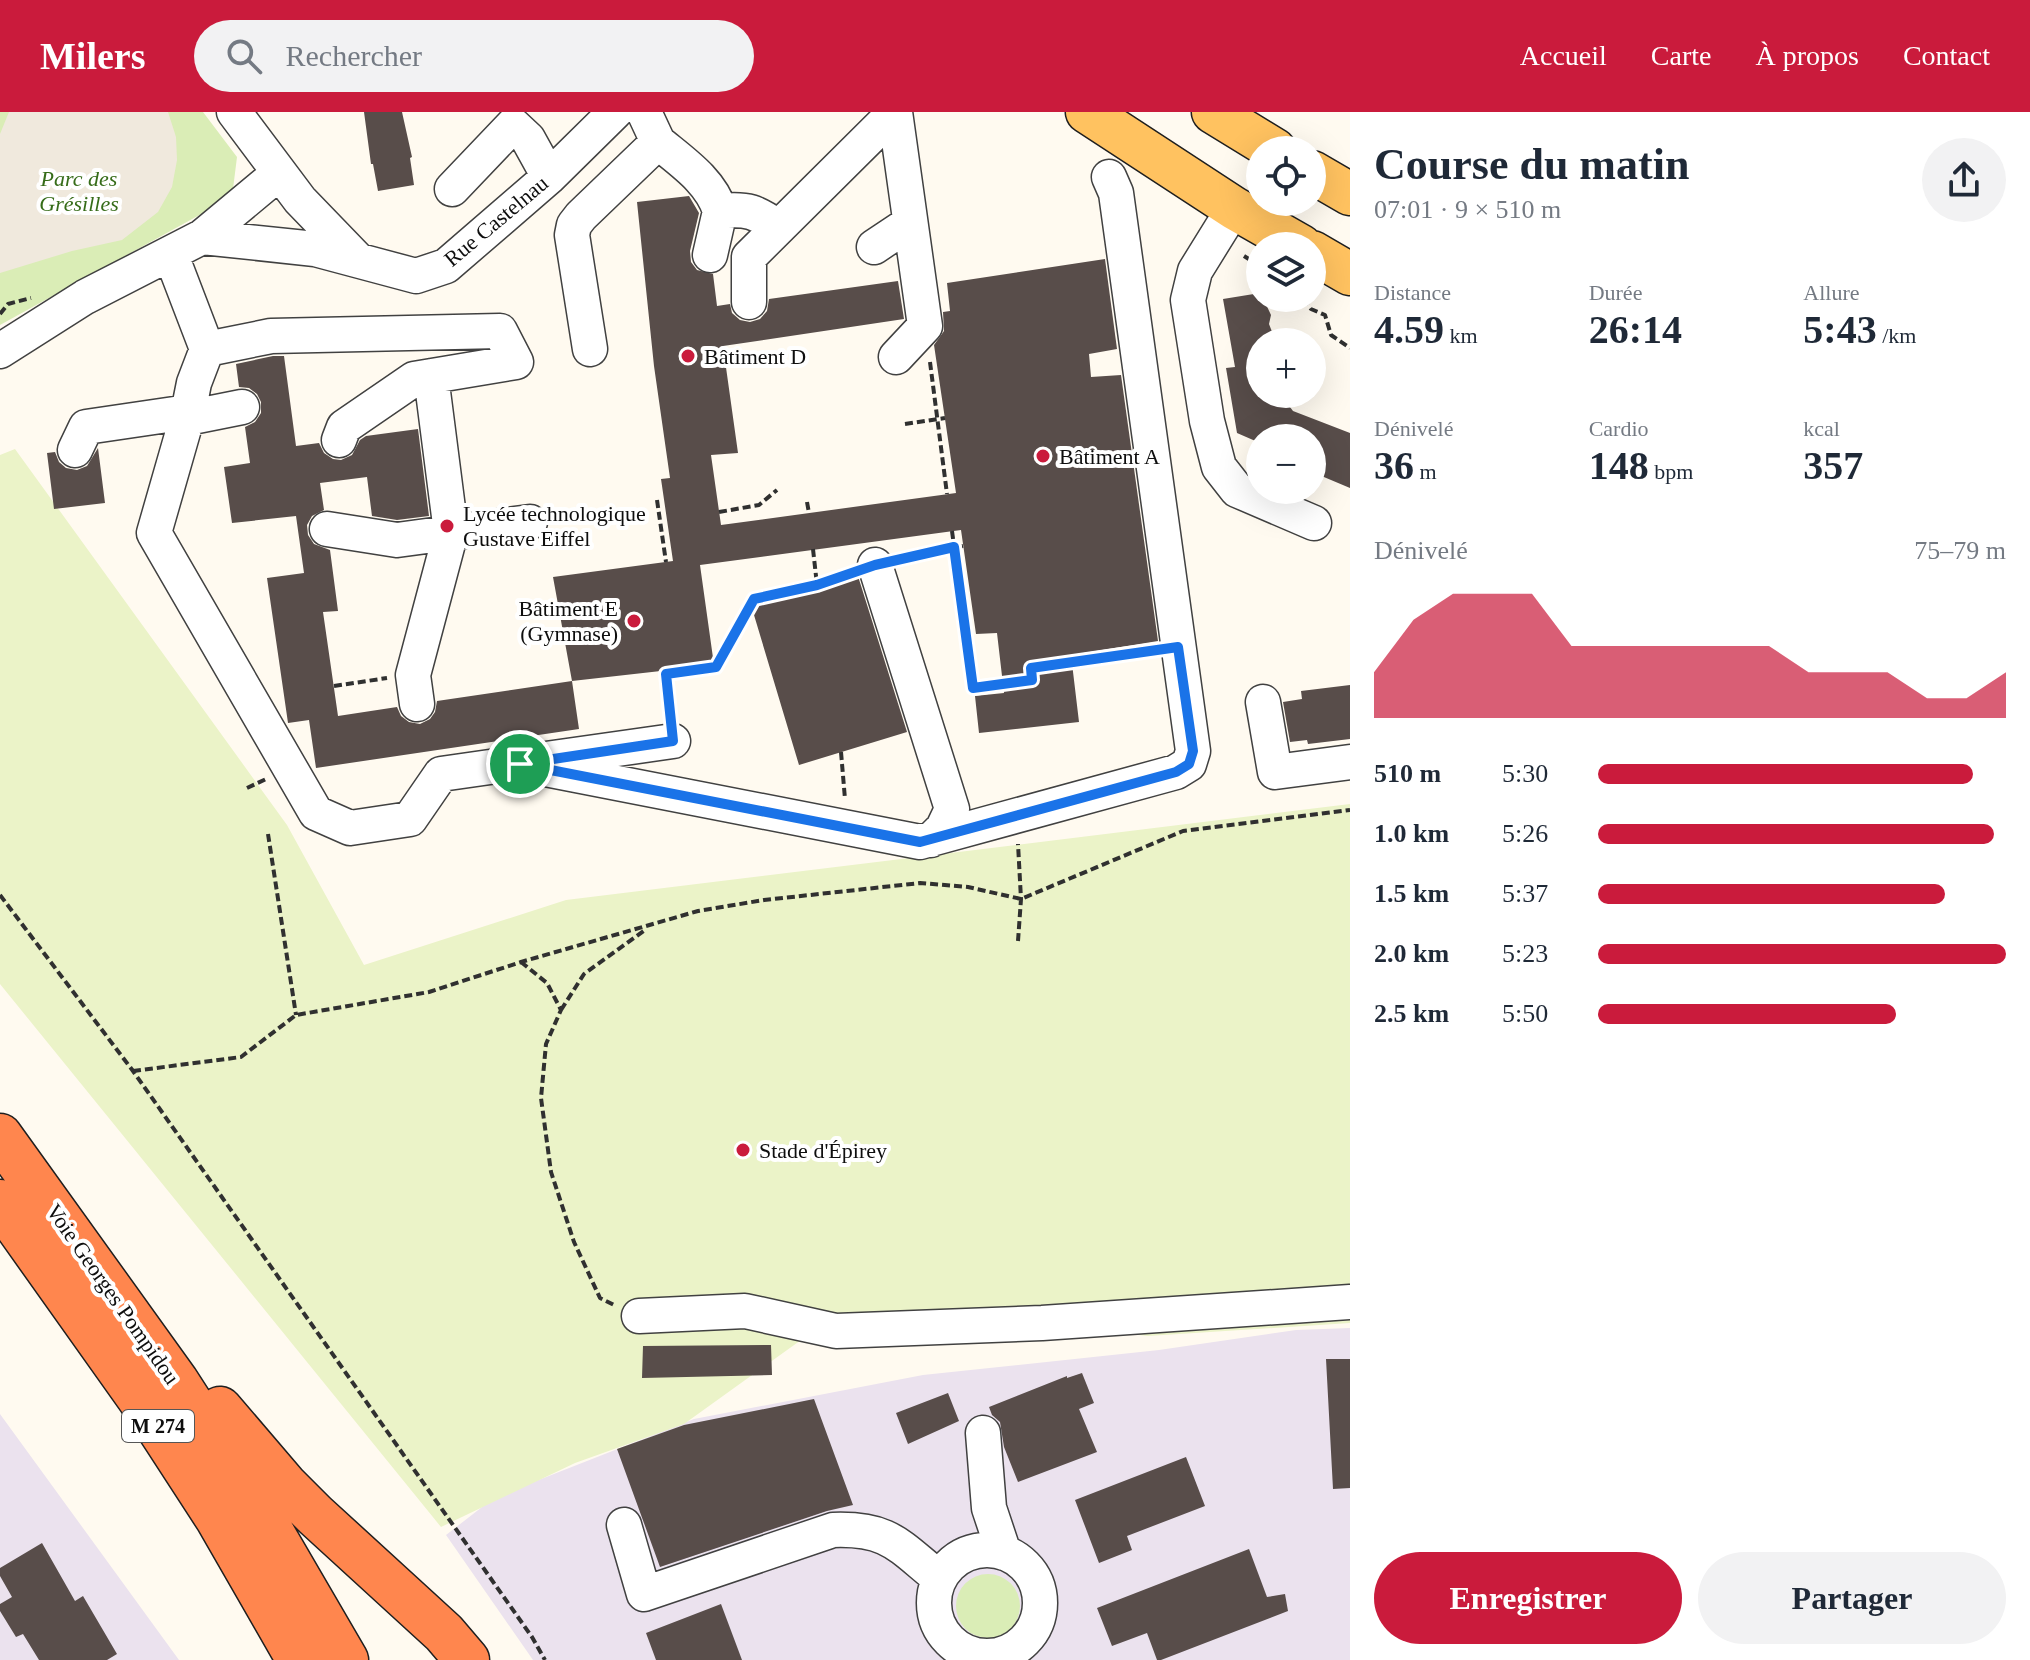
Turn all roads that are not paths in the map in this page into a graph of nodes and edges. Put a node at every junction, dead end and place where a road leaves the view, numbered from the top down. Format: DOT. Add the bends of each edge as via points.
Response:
graph roads {
  1 [pos="234,112"];
  2 [pos="615,112"];
  3 [pos="644,112"];
  4 [pos="895,112"];
  5 [pos="1087,112"];
  6 [pos="1213,112"];
  7 [pos="1252,136"];
  8 [pos="658,142"];
  9 [pos="279,173"];
  10 [pos="549,177"];
  11 [pos="1109,177"];
  12 [pos="1326,180"];
  13 [pos="452,189"];
  14 [pos="1350,194"];
  15 [pos="300,200"];
  16 [pos="1234,208"];
  17 [pos="720,211"];
  18 [pos="910,223"];
  19 [pos="778,227"];
  20 [pos="1276,232"];
  21 [pos="202,237"];
  22 [pos="874,247"];
  23 [pos="171,255"];
  24 [pos="710,255"];
  25 [pos="358,260"];
  26 [pos="1326,260"];
  27 [pos="1350,274"];
  28 [pos="749,302"];
  29 [pos="207,349"];
  30 [pos="590,349"];
  31 [pos="0,351"];
  32 [pos="896,357"];
  33 [pos="431,376"];
  34 [pos="242,407"];
  35 [pos="187,415"];
  36 [pos="339,440"];
  37 [pos="75,450"];
  38 [pos="530,522"];
  39 [pos="1314,523"];
  40 [pos="327,529"];
  41 [pos="451,532"];
  42 [pos="875,565"];
  43 [pos="415,690"];
  44 [pos="1263,702"];
  45 [pos="673,741"];
  46 [pos="1350,762"];
  47 [pos="520,764"];
  48 [pos="952,809"];
  49 [pos="987,824"];
  50 [pos="931,840"];
  51 [pos="0,1136"];
  52 [pos="0,1202"];
  53 [pos="107,1282"];
  54 [pos="1350,1302"];
  55 [pos="639,1316"];
  56 [pos="983,1433"];
  57 [pos="624,1525"];
  58 [pos="1004,1553"];
  59 [pos="939,1578"];
  60 [pos="1002,1658"];
  61 [pos="299,1660"];
  62 [pos="346,1660"];
  63 [pos="467,1660"];
  1 -- 9 [label="street"];
  2 -- 10 [label="street, Rue Castelnau"];
  3 -- 8 [label="street"];
  4 -- 18 [label="street"];
  4 -- 19 [label="street"];
  5 -- 16 [label="main road"];
  6 -- 7 [label="main road"];
  8 -- 17 [label="street" via="697,174"];
  8 -- 30 [label="street" via="574,225"];
  9 -- 15 [label="street"];
  9 -- 21 [label="street"];
  10 -- 13 [label="street" via="528,139 513,125"];
  10 -- 25 [label="street, Rue Castelnau" via="446,266 431,273 416,276"];
  11 -- 49 [label="street" via="1116,193 1193,751 1189,764 1176,772"];
  12 -- 14 [label="main road"];
  15 -- 21 [label="street"];
  15 -- 25 [label="street"];
  16 -- 20 [label="main road"];
  16 -- 39 [label="street" via="1195,271 1188,300 1207,421 1219,467 1237,490"];
  17 -- 19 [label="street" via="758,213"];
  17 -- 24 [label="street"];
  18 -- 22 [label="street"];
  18 -- 32 [label="street" via="925,326"];
  19 -- 28 [label="street" via="749,257"];
  21 -- 23 [label="street"];
  21 -- 25 [label="street, Rue Castelnau" via="315,249"];
  23 -- 29 [label="street"];
  23 -- 31 [label="street" via="85,297"];
  26 -- 27 [label="main road"];
  29 -- 33 [label="street" via="271,336 500,331 516,362"];
  29 -- 35 [label="street"];
  33 -- 36 [label="street" via="414,379 344,427"];
  33 -- 41 [label="street"];
  34 -- 35 [label="street"];
  35 -- 37 [label="street" via="86,427"];
  35 -- 47 [label="street" via="154,533 316,813 350,828 410,819 441,774"];
  38 -- 41 [label="street"];
  40 -- 41 [label="street" via="397,540"];
  41 -- 43 [label="street"];
  42 -- 48 [label="street"];
  44 -- 46 [label="street" via="1275,772"];
  45 -- 47 [label="street"];
  47 -- 50 [label="street" via="847,829"];
  48 -- 49 [label="street"];
  48 -- 50 [label="street"];
  49 -- 50 [label="street"];
  51 -- 53 [label="highway, Voie Georges Pompidou / M 274"];
  52 -- 61 [label="highway, Voie Georges Pompidou / M 274" via="149,1412"];
  53 -- 62 [label="highway, Voie Georges Pompidou / M 274" via="251,1497"];
  53 -- 63 [label="highway" via="285,1485"];
  54 -- 55 [label="street" via="836,1331 745,1311"];
  56 -- 58 [label="street" via="989,1508"];
  57 -- 59 [label="street" via="644,1594 833,1530 888,1536"];
  58 -- 59 [label="street" via="965,1555"];
  58 -- 60 [label="street" via="1034,1578 1040,1600 1031,1634"];
  59 -- 60 [label="street" via="934,1602 946,1637 962,1651"];
}
